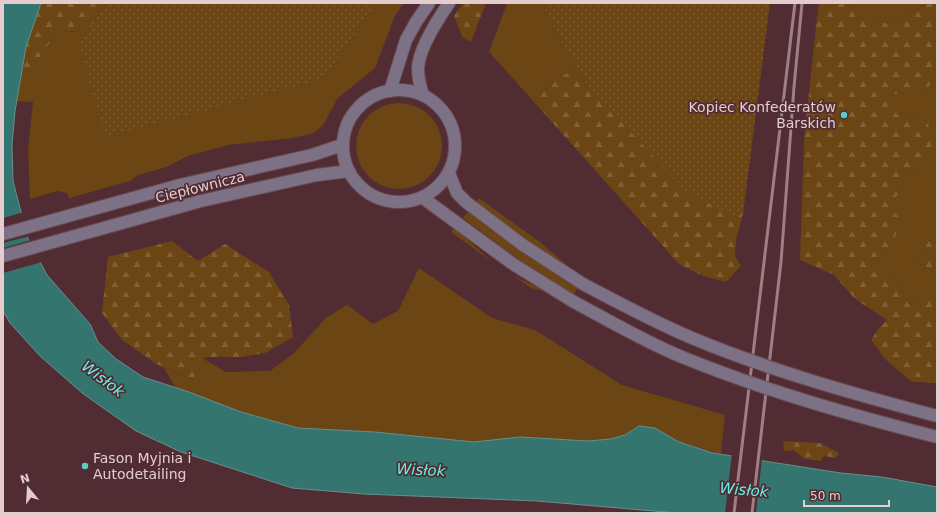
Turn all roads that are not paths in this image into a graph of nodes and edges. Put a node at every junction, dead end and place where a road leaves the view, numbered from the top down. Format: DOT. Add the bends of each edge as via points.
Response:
graph roads {
  1 [pos="429,3"];
  2 [pos="449,3"];
  3 [pos="390,91"];
  4 [pos="423,95"];
  5 [pos="342,145"];
  6 [pos="349,171"];
  7 [pos="449,173"];
  8 [pos="423,198"];
  9 [pos="3,234"];
  10 [pos="3,256"];
  11 [pos="937,416"];
  12 [pos="937,438"];
  1 -- 3 [label="main road" via="406,40"];
  2 -- 4 [label="main road" via="438,19 420,59 419,80"];
  3 -- 4 [label="main road" via="402,90"];
  3 -- 5 [label="main road" via="376,96 357,110 345,130"];
  4 -- 7 [label="main road" via="444,111 452,127 456,144"];
  5 -- 6 [label="main road"];
  5 -- 9 [label="main road, Ciepłownicza" via="312,155 180,185"];
  6 -- 8 [label="main road" via="359,185 372,196 389,202"];
  6 -- 10 [label="main road, Ciepłownicza" via="317,175 201,201"];
  7 -- 8 [label="main road" via="433,192"];
  7 -- 11 [label="main road, bridge" via="456,193 523,245 583,284 664,326 722,350 808,380"];
  8 -- 12 [label="main road, bridge" via="513,264 574,302 682,357 804,401"];
}
